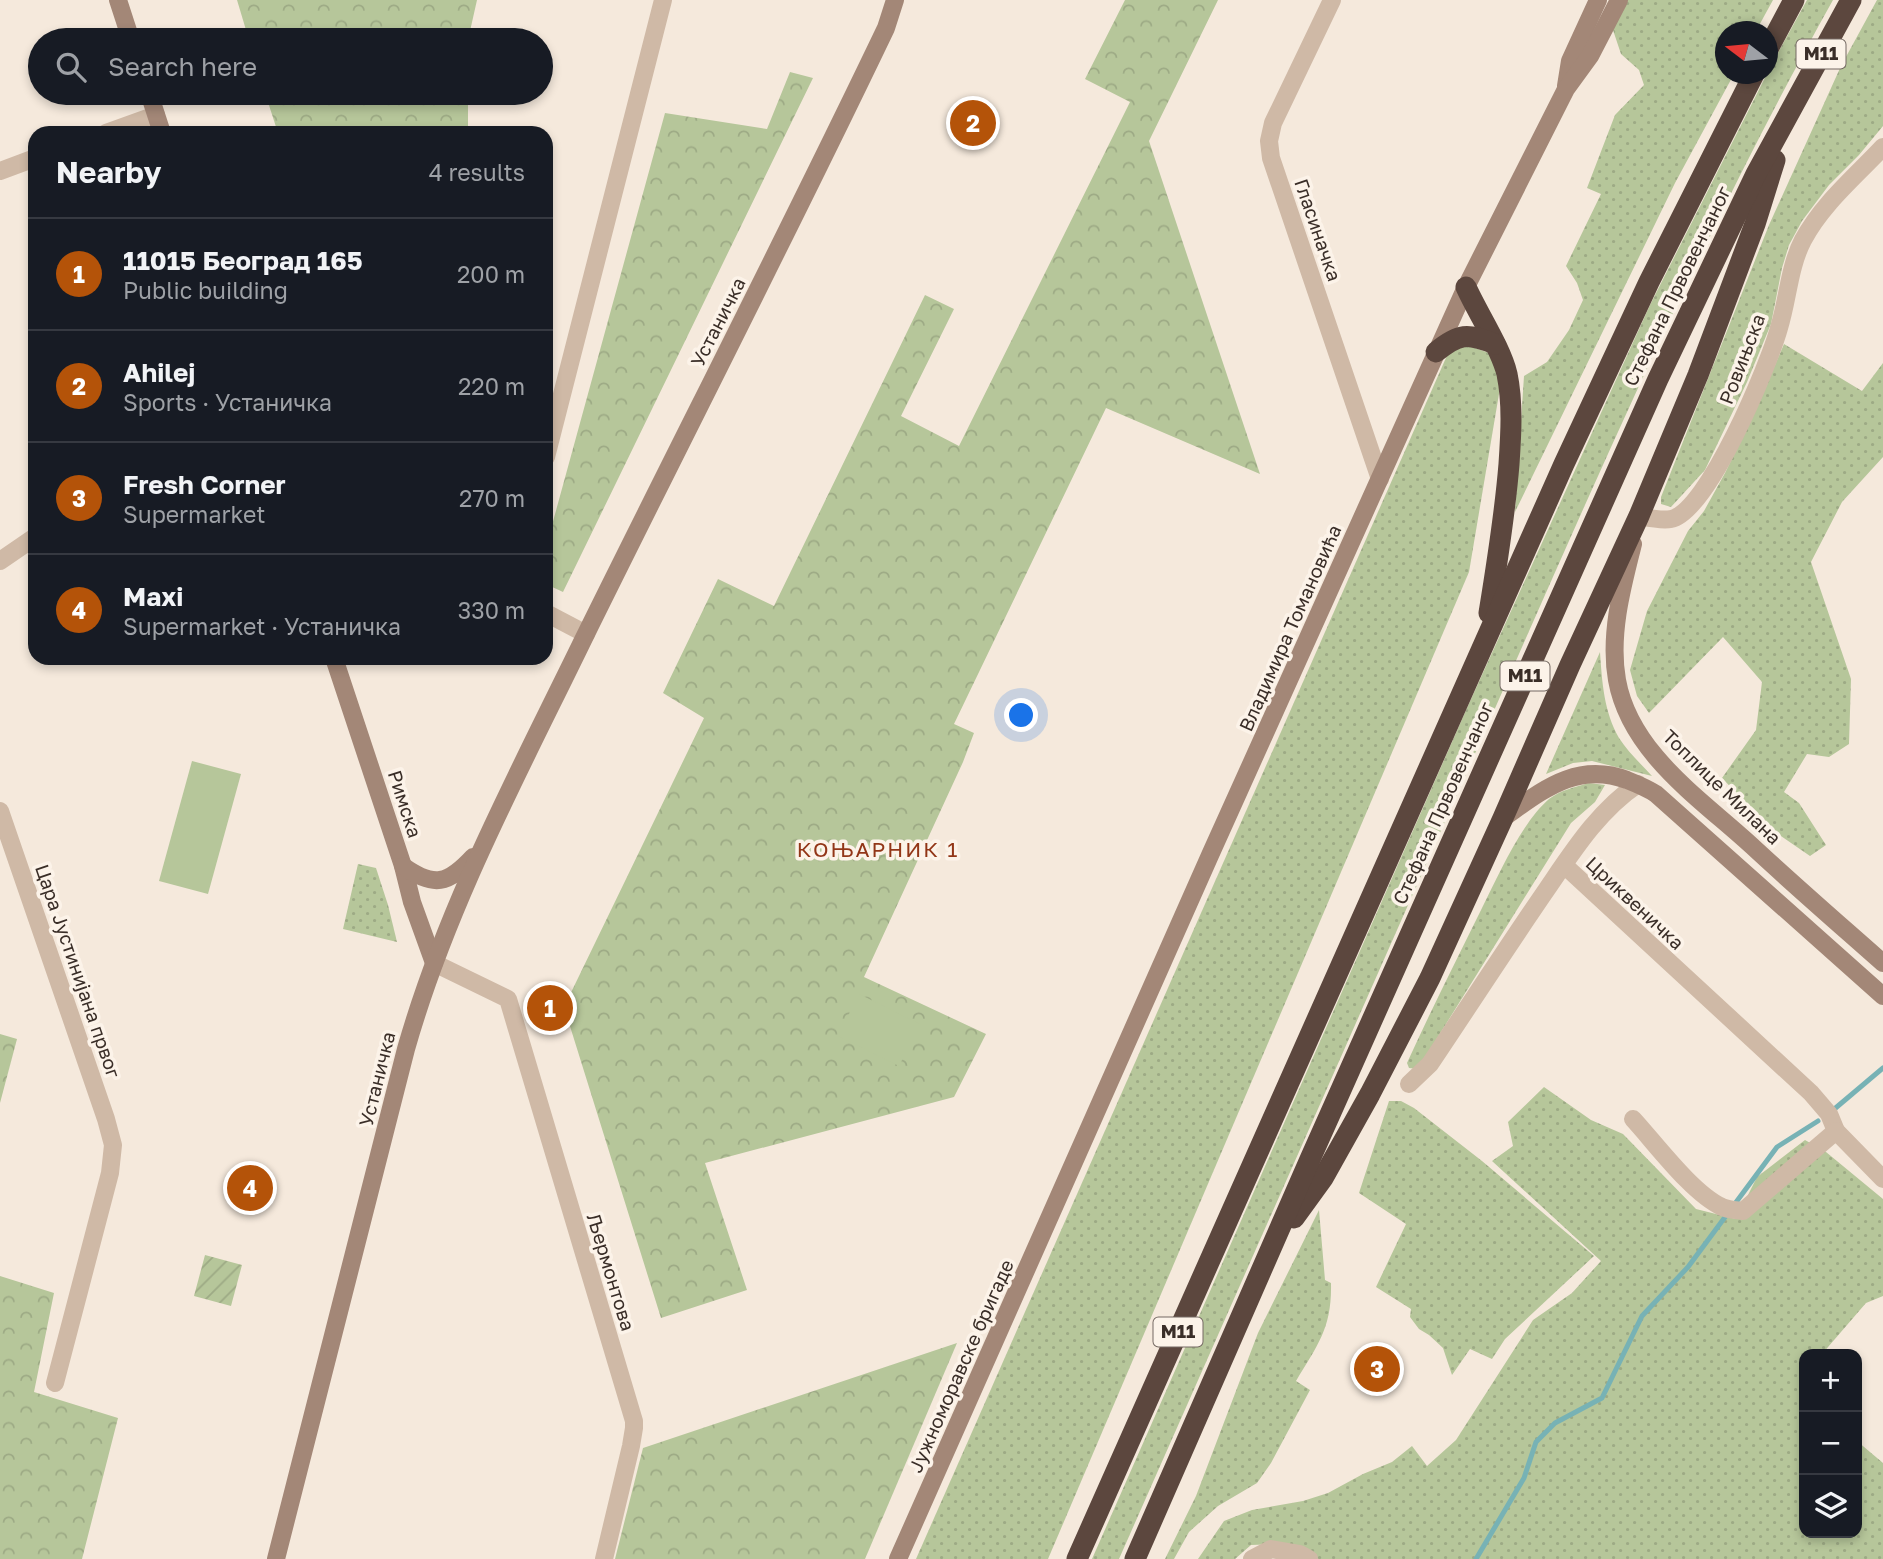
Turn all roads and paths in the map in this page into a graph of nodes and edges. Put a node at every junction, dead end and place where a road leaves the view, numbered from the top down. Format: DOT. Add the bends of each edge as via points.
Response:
graph roads {
  1 [pos="118,0"];
  2 [pos="663,0"];
  3 [pos="895,0"];
  4 [pos="906,0"];
  5 [pos="1332,0"];
  6 [pos="1598,0"];
  7 [pos="1619,0"];
  8 [pos="1794,0"];
  9 [pos="1851,0"];
  10 [pos="127,28"];
  11 [pos="886,28"];
  12 [pos="1778,30"];
  13 [pos="1749,84"];
  14 [pos="1566,89"];
  15 [pos="153,105"];
  16 [pos="1791,108"];
  17 [pos="156,115"];
  18 [pos="125,126"];
  19 [pos="160,126"];
  20 [pos="1883,147"];
  21 [pos="28,161"];
  22 [pos="0,171"];
  23 [pos="1465,287"];
  24 [pos="1494,344"];
  25 [pos="1436,352"];
  26 [pos="553,430"];
  27 [pos="1380,479"];
  28 [pos="1639,516"];
  29 [pos="28,542"];
  30 [pos="0,561"];
  31 [pos="553,617"];
  32 [pos="586,634"];
  33 [pos="1484,643"];
  34 [pos="336,665"];
  35 [pos="1638,784"];
  36 [pos="0,811"];
  37 [pos="1503,818"];
  38 [pos="1723,821"];
  39 [pos="1706,839"];
  40 [pos="483,847"];
  41 [pos="1563,865"];
  42 [pos="403,866"];
  43 [pos="434,963"];
  44 [pos="1883,963"];
  45 [pos="1883,996"];
  46 [pos="1409,1084"];
  47 [pos="1633,1119"];
  48 [pos="1836,1131"];
  49 [pos="1883,1179"];
  50 [pos="1062,1189"];
  51 [pos="1272,1250"];
  52 [pos="55,1383"];
  53 [pos="276,1559"];
  54 [pos="604,1559"];
  55 [pos="898,1559"];
  56 [pos="1077,1559"];
  57 [pos="1135,1559"];
  58 [pos="1252,1559"];
  59 [pos="1309,1559"];
  1 -- 10 [label="main road"];
  2 -- 26 [label="street"];
  3 -- 11 [label="main road, Устаничка"];
  4 -- 11 [label="main road, Устаничка"];
  5 -- 27 [label="street, Гласиначка" via="1273,123 1269,141"];
  6 -- 14 [label="main road, Владимира Томановића" via="1570,61"];
  7 -- 14 [label="main road, Владимира Томановића" via="1590,57"];
  8 -- 12 [label="highway, M11"];
  9 -- 16 [label="highway, Стефана Првовенчаног / M11"];
  11 -- 32 [label="main road, Устаничка"];
  13 -- 33 [label="highway, Стефана Првовенчаног / M11" via="1643,294"];
  14 -- 23 [label="main road, Владимира Томановића"];
  15 -- 17 [label="main road"];
  16 -- 28 [label="highway" via="1731,290"];
  16 -- 51 [label="highway, Стефана Првовенчаног / M11" via="1658,379"];
  17 -- 18 [label="street"];
  17 -- 19 [label="main road"];
  20 -- 28 [label="street, Ровињска" via="1834,196 1802,242 1773,348 1713,477 1699,498 1673,519"];
  21 -- 22 [label="street"];
  23 -- 24 [label="highway"];
  23 -- 25 [label="main road, Владимира Томановића"];
  24 -- 25 [label="highway" via="1469,335 1449,341"];
  24 -- 33 [label="highway" via="1506,371 1511,401 1510,441"];
  25 -- 27 [label="main road, Владимира Томановића"];
  27 -- 50 [label="main road, Владимира Томановића"];
  28 -- 37 [label="highway"];
  28 -- 38 [label="main road, Топлице Милана" via="1618,612 1621,697 1646,745"];
  29 -- 30 [label="street"];
  31 -- 32 [label="street"];
  32 -- 40 [label="main road, Устаничка"];
  33 -- 56 [label="highway, Стефана Првовенчаног / M11"];
  34 -- 42 [label="main road, Римска"];
  35 -- 37 [label="main road" via="1597,774 1572,777"];
  35 -- 39 [label="main road" via="1656,794"];
  35 -- 41 [label="street" via="1612,804"];
  36 -- 52 [label="street, Цара Јустинијана првог" via="113,1145 107,1185"];
  37 -- 51 [label="highway" via="1430,978 1346,1138"];
  38 -- 39 [label="main road"];
  38 -- 44 [label="main road, Топлице Милана"];
  39 -- 45 [label="main road"];
  40 -- 42 [label="main road" via="450,878 428,880"];
  40 -- 43 [label="main road, Устаничка"];
  41 -- 46 [label="street, Цриквеничка" via="1430,1065"];
  41 -- 48 [label="street, Цриквеничка" via="1811,1093"];
  42 -- 43 [label="main road, Римска"];
  43 -- 53 [label="main road, Устаничка" via="406,1049"];
  43 -- 54 [label="street, Љермонтова" via="508,999 634,1421"];
  47 -- 48 [label="street" via="1709,1199 1744,1211"];
  48 -- 49 [label="street, Цриквеничка"];
  50 -- 55 [label="main road, Јужноморавске бригаде"];
  51 -- 57 [label="highway, Стефана Првовенчаног / M11"];
  58 -- 59 [label="street" via="1271,1549"];
}
